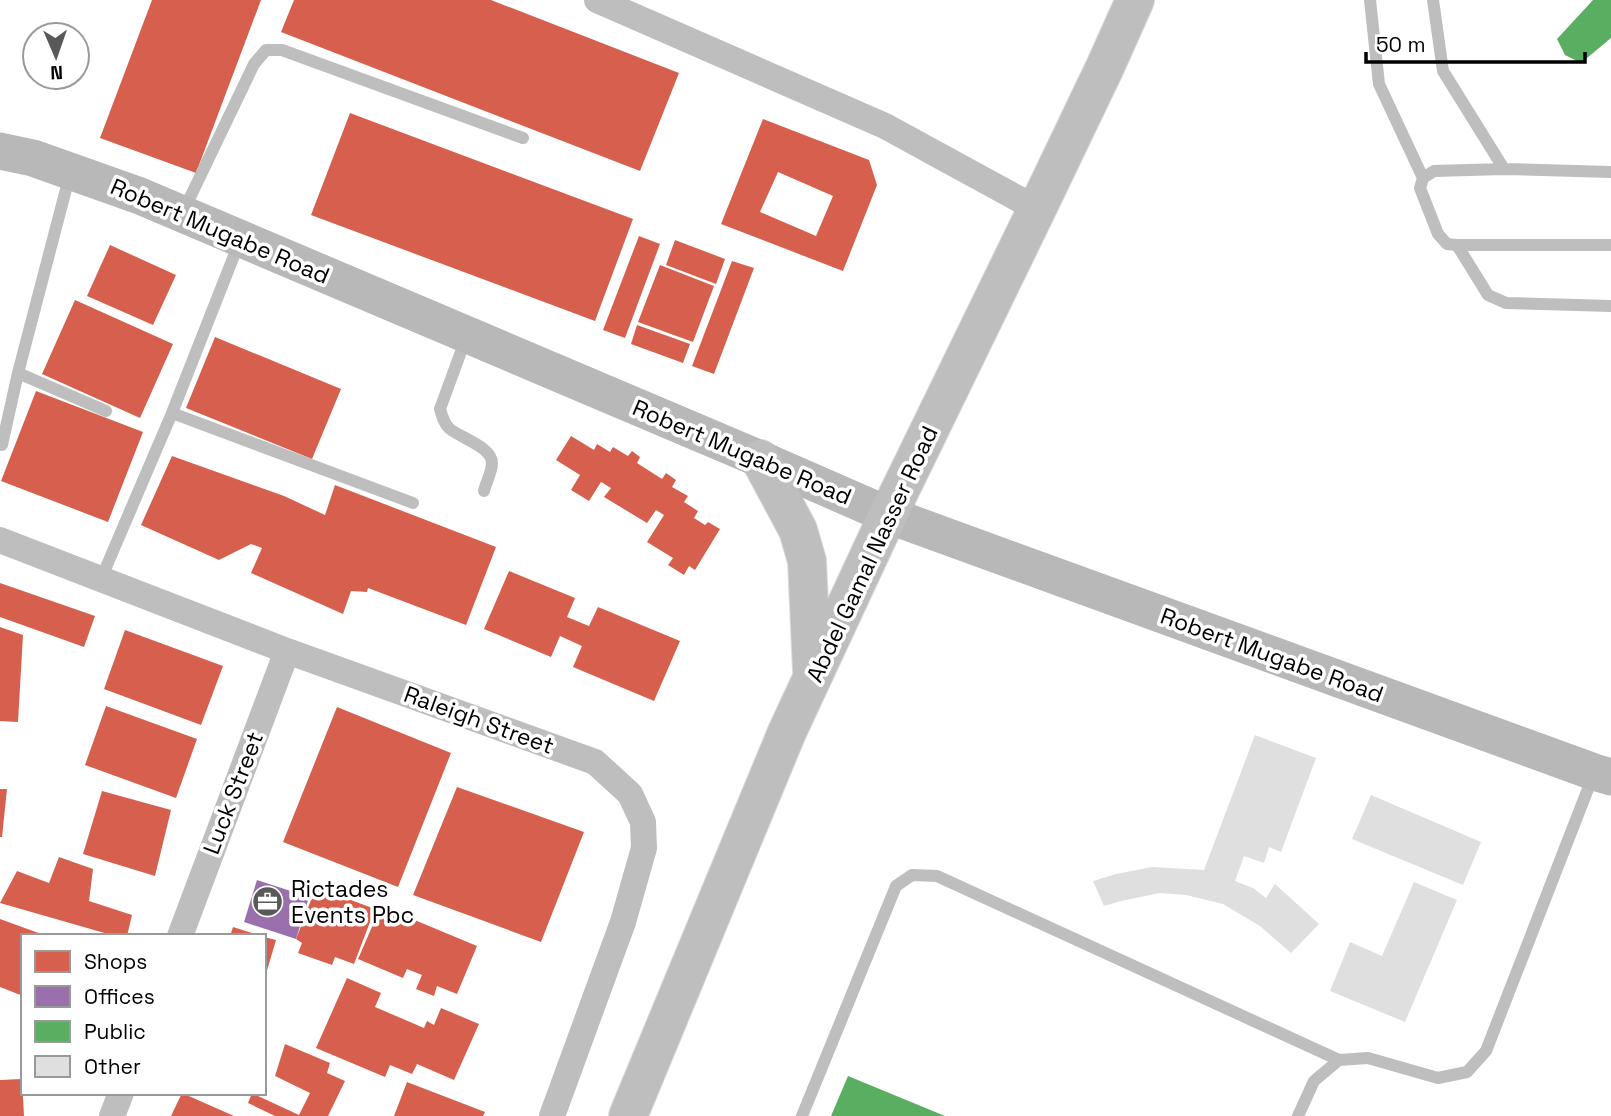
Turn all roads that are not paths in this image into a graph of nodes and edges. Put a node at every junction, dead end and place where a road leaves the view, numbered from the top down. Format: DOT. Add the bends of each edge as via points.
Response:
graph roads {
  1 [pos="597,0"];
  2 [pos="1135,0"];
  3 [pos="1370,0"];
  4 [pos="1433,0"];
  5 [pos="523,138"];
  6 [pos="0,151"];
  7 [pos="1504,169"];
  8 [pos="71,170"];
  9 [pos="1611,172"];
  10 [pos="1423,178"];
  11 [pos="1037,209"];
  12 [pos="182,214"];
  13 [pos="241,239"];
  14 [pos="1457,245"];
  15 [pos="1611,245"];
  16 [pos="1611,306"];
  17 [pos="467,335"];
  18 [pos="18,373"];
  19 [pos="106,411"];
  20 [pos="172,413"];
  21 [pos="2,445"];
  22 [pos="760,459"];
  23 [pos="484,491"];
  24 [pos="413,503"];
  25 [pos="888,515"];
  26 [pos="0,540"];
  27 [pos="101,579"];
  28 [pos="287,651"];
  29 [pos="812,680"];
  30 [pos="1602,774"];
  31 [pos="181,934"];
  32 [pos="1339,1060"];
  33 [pos="120,1095"];
  34 [pos="113,1116"];
  35 [pos="552,1116"];
  36 [pos="628,1116"];
  37 [pos="802,1116"];
  38 [pos="1298,1116"];
  1 -- 11 [label="street" via="885,126"];
  2 -- 11 [label="highway, Abdel Gamal Nasser Road"];
  3 -- 10 [label="lane" via="1379,84"];
  4 -- 7 [label="lane" via="1443,71"];
  5 -- 12 [label="lane" via="282,50 266,50 254,64"];
  6 -- 8 [label="main road, Robert Mugabe Road"];
  7 -- 9 [label="lane"];
  7 -- 10 [label="lane" via="1434,172"];
  8 -- 12 [label="main road, Robert Mugabe Road"];
  8 -- 18 [label="lane"];
  10 -- 14 [label="lane" via="1420,188 1437,234 1447,244"];
  11 -- 25 [label="highway, Abdel Gamal Nasser Road"];
  12 -- 13 [label="main road, Robert Mugabe Road"];
  13 -- 17 [label="main road, Robert Mugabe Road"];
  13 -- 20 [label="lane"];
  14 -- 15 [label="lane"];
  14 -- 16 [label="lane" via="1488,295 1497,300"];
  17 -- 22 [label="main road, Robert Mugabe Road"];
  17 -- 23 [label="lane" via="440,409 448,428 491,456"];
  18 -- 19 [label="lane"];
  18 -- 21 [label="lane"];
  20 -- 24 [label="lane"];
  20 -- 27 [label="lane"];
  22 -- 25 [label="main road, Robert Mugabe Road"];
  22 -- 29 [label="highway" via="799,530 807,561"];
  25 -- 29 [label="highway, Abdel Gamal Nasser Road"];
  25 -- 30 [label="main road, Robert Mugabe Road"];
  26 -- 27 [label="street, Raleigh Street"];
  27 -- 28 [label="street, Raleigh Street"];
  28 -- 31 [label="street, Luck Street"];
  28 -- 35 [label="street, Raleigh Street" via="595,762 630,794 643,822 644,848"];
  29 -- 36 [label="highway, Abdel Gamal Nasser Road"];
  30 -- 32 [label="lane" via="1486,1051 1467,1072 1438,1078 1368,1058"];
  32 -- 37 [label="lane" via="937,876 912,876 896,886"];
  32 -- 38 [label="lane" via="1314,1081"];
  33 -- 34 [label="street"];
}
